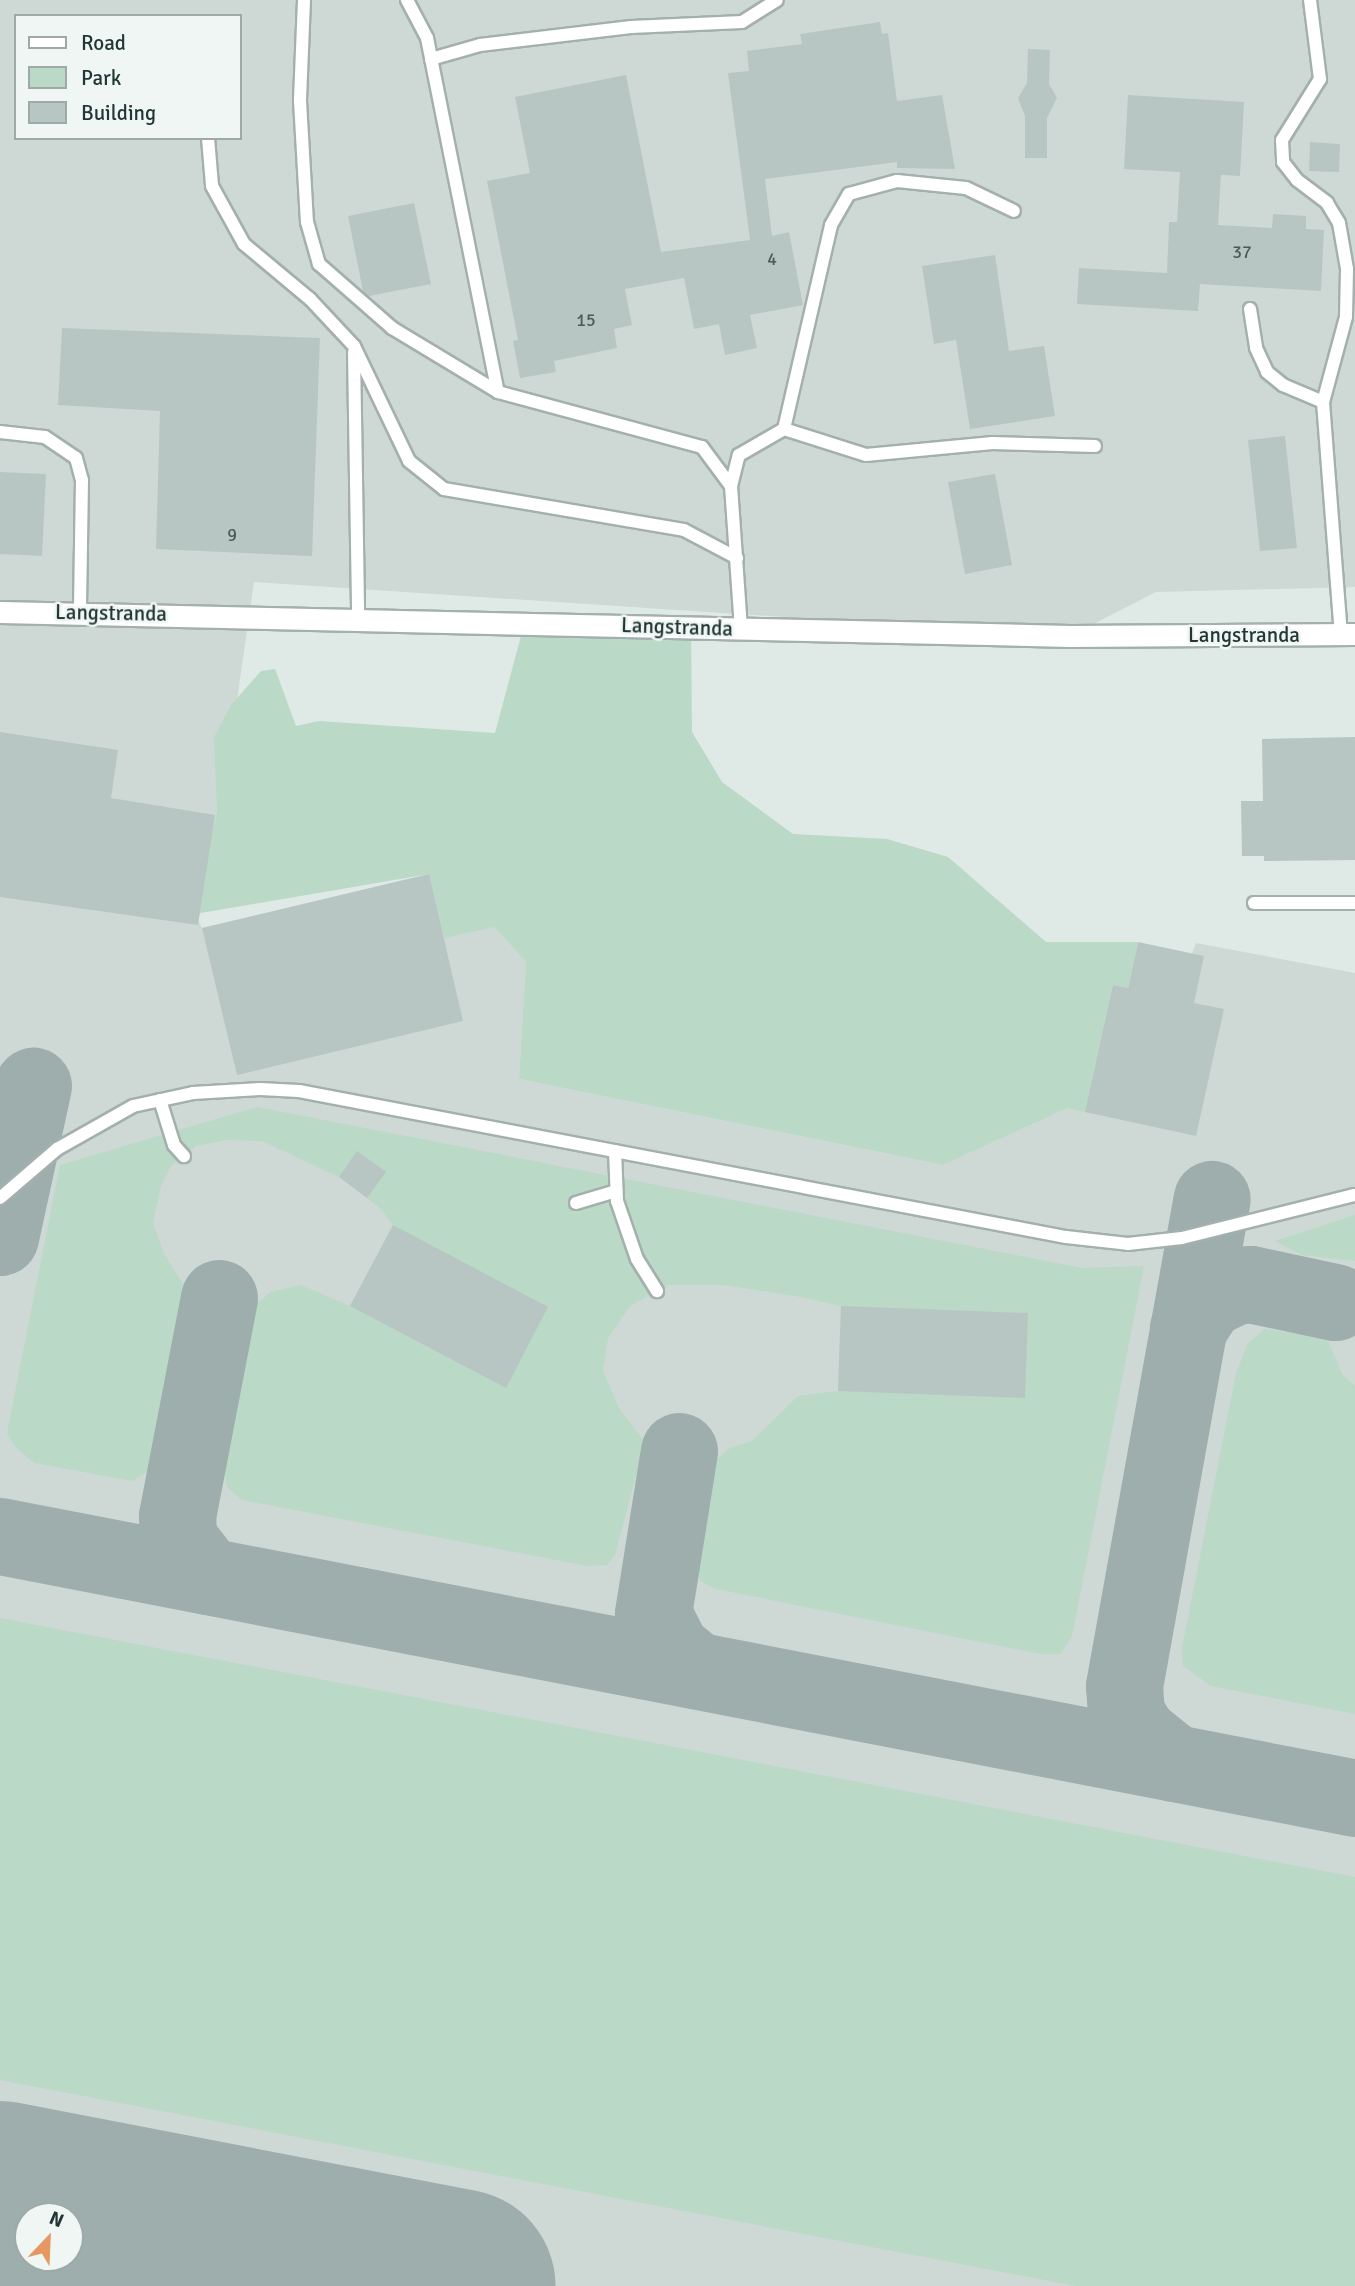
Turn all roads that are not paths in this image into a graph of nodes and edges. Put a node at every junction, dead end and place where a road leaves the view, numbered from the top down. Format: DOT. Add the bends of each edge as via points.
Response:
graph roads {
  1 [pos="304,0"];
  2 [pos="407,0"];
  3 [pos="778,0"];
  4 [pos="1311,0"];
  5 [pos="431,60"];
  6 [pos="208,140"];
  7 [pos="1014,211"];
  8 [pos="1250,309"];
  9 [pos="354,346"];
  10 [pos="498,392"];
  11 [pos="1323,402"];
  12 [pos="784,429"];
  13 [pos="0,432"];
  14 [pos="1095,446"];
  15 [pos="732,486"];
  16 [pos="737,558"];
  17 [pos="0,612"];
  18 [pos="80,613"];
  19 [pos="358,617"];
  20 [pos="741,629"];
  21 [pos="1348,634"];
  22 [pos="1355,903"];
  23 [pos="1254,904"];
  24 [pos="160,1100"];
  25 [pos="615,1151"];
  26 [pos="184,1156"];
  27 [pos="616,1191"];
  28 [pos="1355,1195"];
  29 [pos="0,1198"];
  30 [pos="576,1203"];
  31 [pos="657,1291"];
  1 -- 10 [label="lane" via="300,101 307,222 319,264 391,328"];
  2 -- 5 [label="lane" via="427,38"];
  3 -- 5 [label="lane" via="742,22 576,33 480,45"];
  4 -- 11 [label="lane" via="1320,79 1282,140 1283,162 1297,180 1327,203 1339,223 1347,269 1346,317"];
  5 -- 10 [label="lane"];
  6 -- 9 [label="lane" via="212,186 244,244 310,299"];
  7 -- 12 [label="lane" via="966,188 897,181 849,194 831,225"];
  8 -- 11 [label="lane" via="1256,348 1267,372 1283,385"];
  9 -- 16 [label="lane" via="409,461 444,489 684,530"];
  9 -- 19 [label="lane"];
  10 -- 15 [label="lane" via="702,447"];
  11 -- 21 [label="lane"];
  12 -- 14 [label="lane" via="866,456 992,443"];
  12 -- 15 [label="lane" via="739,455"];
  13 -- 18 [label="lane" via="45,437 76,458 82,480"];
  15 -- 16 [label="lane"];
  16 -- 20 [label="lane"];
  17 -- 18 [label="street, Langstranda"];
  18 -- 19 [label="street, Langstranda"];
  19 -- 20 [label="street, Langstranda"];
  20 -- 21 [label="street, Langstranda" via="1070,636"];
  22 -- 23 [label="lane"];
  24 -- 25 [label="lane" via="192,1093 299,1091"];
  24 -- 26 [label="lane" via="174,1145"];
  24 -- 29 [label="lane" via="133,1106 57,1149"];
  25 -- 27 [label="lane"];
  25 -- 28 [label="lane" via="1066,1237 1128,1244 1182,1238"];
  27 -- 30 [label="lane"];
  27 -- 31 [label="lane" via="637,1259"];
}
